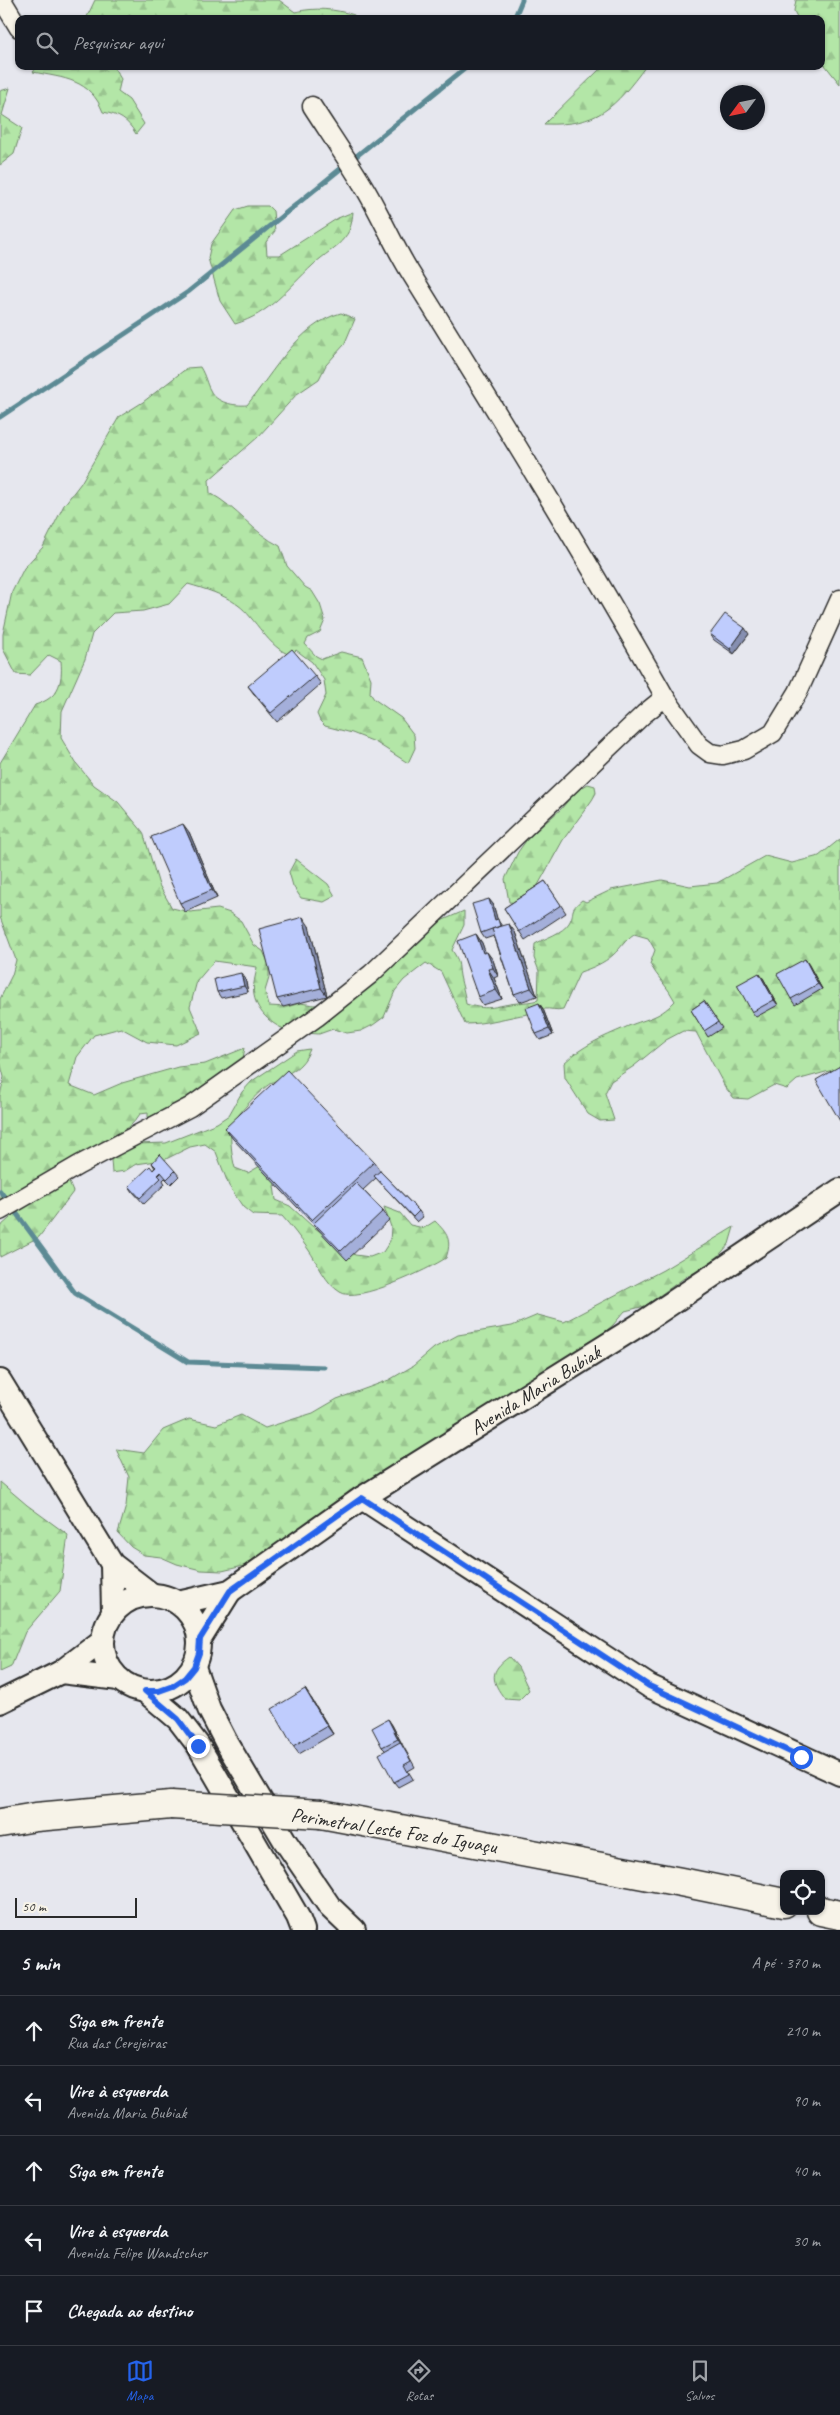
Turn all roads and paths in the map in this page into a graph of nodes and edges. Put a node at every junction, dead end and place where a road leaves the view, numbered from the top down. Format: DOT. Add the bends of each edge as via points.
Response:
graph roads {
  1 [pos="2,0"];
  2 [pos="15,21"];
  3 [pos="312,106"];
  4 [pos="840,598"];
  5 [pos="665,698"];
  6 [pos="840,1190"];
  7 [pos="0,1211"];
  8 [pos="0,1382"];
  9 [pos="362,1498"];
  10 [pos="112,1564"];
  11 [pos="230,1591"];
  12 [pos="151,1594"];
  13 [pos="178,1603"];
  14 [pos="113,1613"];
  15 [pos="200,1639"];
  16 [pos="103,1640"];
  17 [pos="194,1667"];
  18 [pos="61,1672"];
  19 [pos="119,1679"];
  20 [pos="145,1691"];
  21 [pos="0,1702"];
  22 [pos="840,1774"];
  23 [pos="0,1823"];
  24 [pos="780,1902"];
  25 [pos="825,1912"];
  26 [pos="840,1915"];
  27 [pos="303,1930"];
  28 [pos="354,1930"];
  1 -- 2 [label="street"];
  3 -- 5 [label="street" via="367,191 408,269 484,389"];
  4 -- 5 [label="street" via="798,692 773,733 744,750 723,755 699,745"];
  5 -- 7 [label="street" via="466,881 371,974 317,1016 190,1107 78,1165"];
  6 -- 9 [label="street, Avenida Maria Bubiak" via="639,1325"];
  8 -- 10 [label="street"];
  9 -- 11 [label="street, Avenida Maria Bubiak"];
  9 -- 22 [label="street" via="649,1686"];
  10 -- 12 [label="street"];
  10 -- 14 [label="street"];
  11 -- 13 [label="street, Avenida Maria Bubiak"];
  11 -- 15 [label="street, Avenida Maria Bubiak"];
  12 -- 13 [label="street" via="165,1596"];
  12 -- 14 [label="street" via="130,1600"];
  13 -- 15 [label="street" via="189,1612"];
  14 -- 16 [label="street"];
  15 -- 17 [label="street"];
  16 -- 18 [label="street"];
  16 -- 19 [label="street" via="104,1654"];
  17 -- 20 [label="street" via="173,1686"];
  17 -- 28 [label="street" via="226,1742 285,1842 330,1907"];
  18 -- 19 [label="street"];
  18 -- 21 [label="street"];
  19 -- 20 [label="street"];
  20 -- 27 [label="street" via="178,1719 198,1746 256,1841"];
  23 -- 24 [label="highway, Perimetral Leste Foz do Iguaçu, bridge" via="171,1805 321,1814"];
  25 -- 26 [label="highway"];
}
